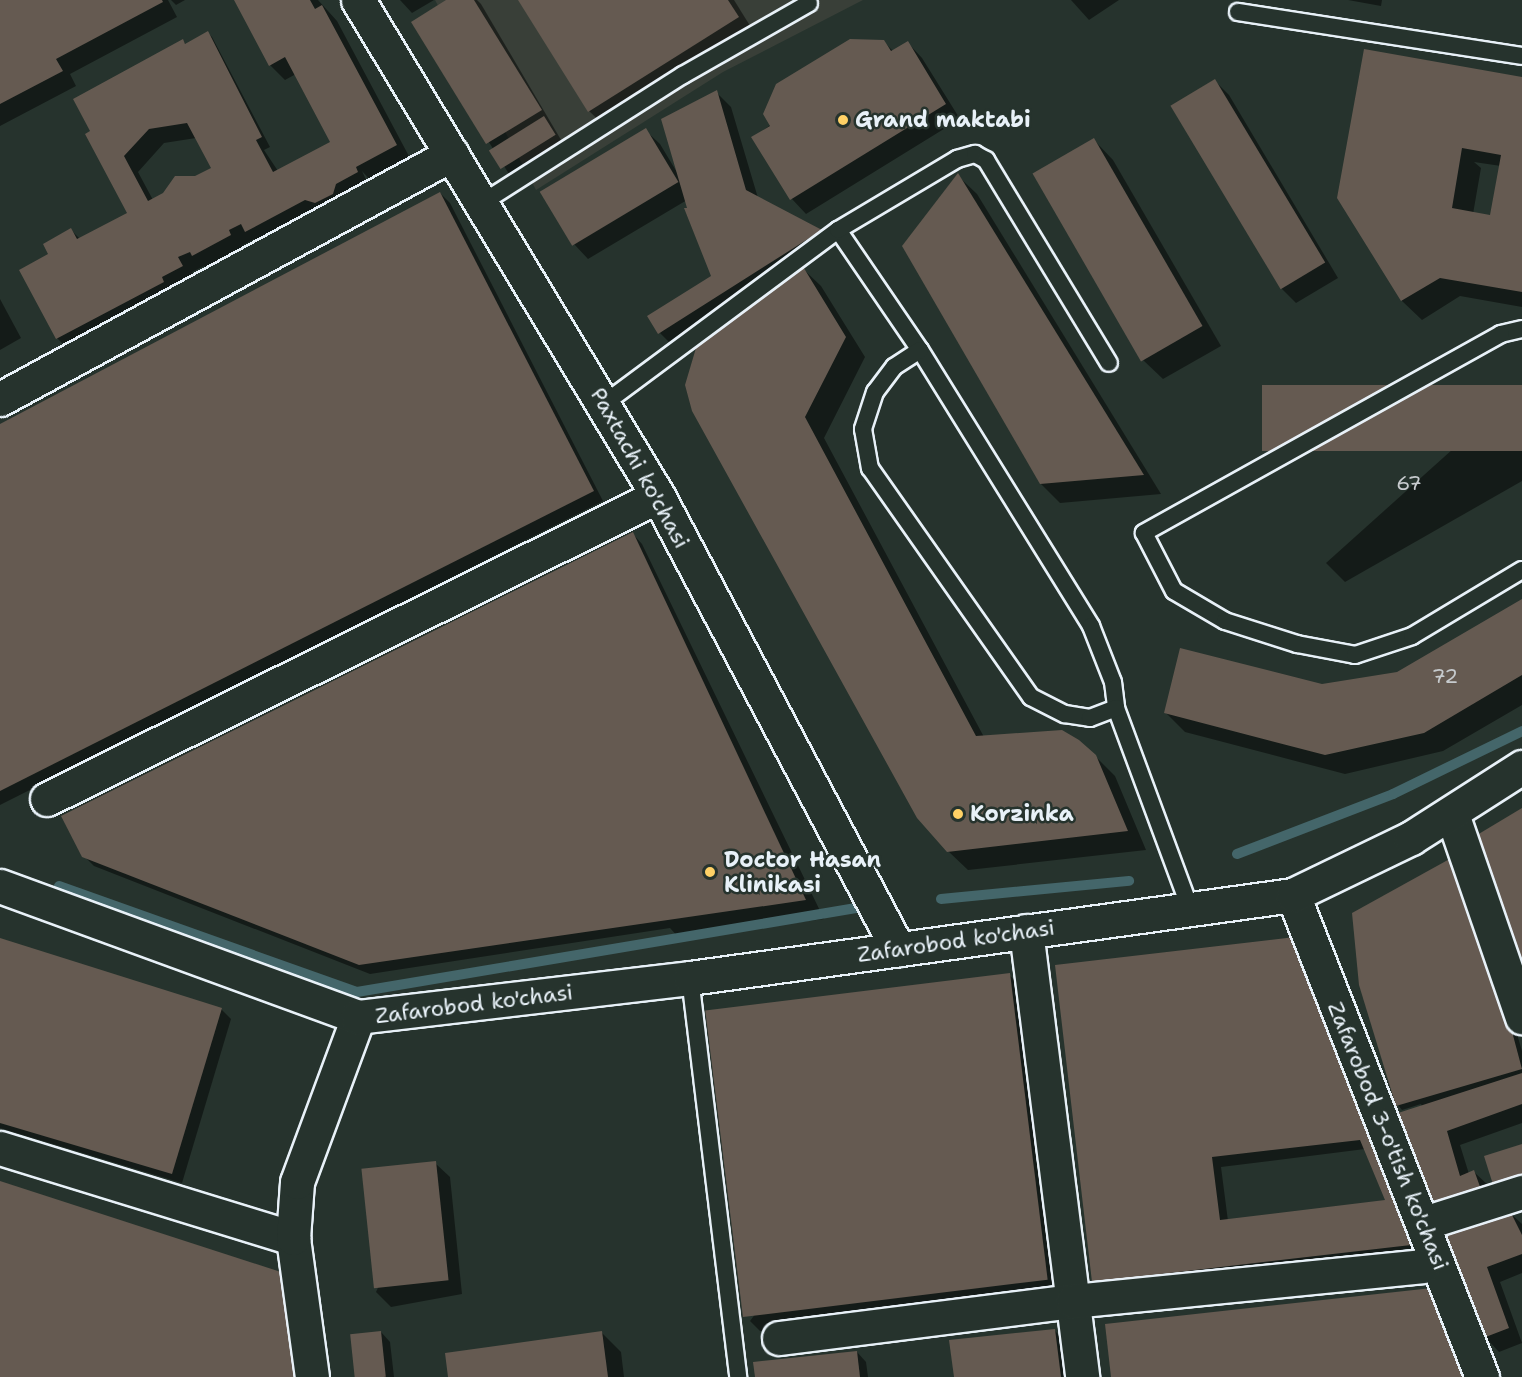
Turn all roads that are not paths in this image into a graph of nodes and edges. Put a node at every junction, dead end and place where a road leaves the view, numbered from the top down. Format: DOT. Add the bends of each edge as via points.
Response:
graph roads {
  1 [pos="358,0"];
  2 [pos="809,3"];
  3 [pos="1238,12"];
  4 [pos="1522,56"];
  5 [pos="452,154"];
  6 [pos="482,203"];
  7 [pos="838,230"];
  8 [pos="1522,329"];
  9 [pos="920,351"];
  10 [pos="1109,363"];
  11 [pos="0,399"];
  12 [pos="605,403"];
  13 [pos="658,496"];
  14 [pos="1522,570"];
  15 [pos="1116,708"];
  16 [pos="1522,767"];
  17 [pos="47,799"];
  18 [pos="1452,814"];
  19 [pos="0,886"];
  20 [pos="1293,895"];
  21 [pos="1191,911"];
  22 [pos="1026,931"];
  23 [pos="898,949"];
  24 [pos="690,978"];
  25 [pos="358,1017"];
  26 [pos="1522,1017"];
  27 [pos="0,1148"];
  28 [pos="1522,1192"];
  29 [pos="1424,1223"];
  30 [pos="294,1238"];
  31 [pos="1422,1266"];
  32 [pos="1072,1301"];
  33 [pos="779,1338"];
  34 [pos="312,1377"];
  35 [pos="738,1377"];
  36 [pos="1082,1377"];
  37 [pos="1482,1377"];
  1 -- 5 [label="street, Paxtachi ko'chasi"];
  2 -- 6 [label="lane" via="683,75"];
  3 -- 4 [label="lane"];
  5 -- 6 [label="street, Paxtachi ko'chasi"];
  5 -- 11 [label="street"];
  6 -- 12 [label="street, Paxtachi ko'chasi"];
  7 -- 9 [label="lane"];
  7 -- 10 [label="lane" via="957,159 975,154 986,160"];
  7 -- 12 [label="lane"];
  8 -- 14 [label="lane" via="1501,334 1144,533 1174,591 1225,621 1298,644 1355,655 1412,636"];
  9 -- 15 [label="lane" via="1091,626 1113,682"];
  9 -- 15 [label="lane" via="894,367 875,392 863,429 870,468 1031,697 1065,714 1090,718"];
  12 -- 13 [label="street, Paxtachi ko'chasi"];
  13 -- 17 [label="street"];
  13 -- 23 [label="street, Paxtachi ko'chasi"];
  15 -- 21 [label="lane"];
  16 -- 18 [label="street, Zafarobod ko'chasi"];
  18 -- 20 [label="street, Zafarobod ko'chasi"];
  18 -- 26 [label="street"];
  19 -- 25 [label="street, Zafarobod ko'chasi"];
  20 -- 21 [label="street, Zafarobod ko'chasi"];
  20 -- 29 [label="street, Zafarobod 3-o'tish ko'chasi"];
  21 -- 22 [label="street, Zafarobod ko'chasi"];
  22 -- 23 [label="street, Zafarobod ko'chasi"];
  22 -- 32 [label="street"];
  23 -- 24 [label="street, Zafarobod ko'chasi"];
  24 -- 25 [label="street, Zafarobod ko'chasi"];
  24 -- 35 [label="lane"];
  25 -- 30 [label="street, Zafarobod ko'chasi" via="297,1182"];
  27 -- 30 [label="street"];
  28 -- 29 [label="street"];
  29 -- 37 [label="street, Zafarobod 3-o'tish ko'chasi"];
  30 -- 34 [label="street, Zafarobod ko'chasi"];
  31 -- 32 [label="street"];
  32 -- 33 [label="street"];
  32 -- 36 [label="street"];
}
